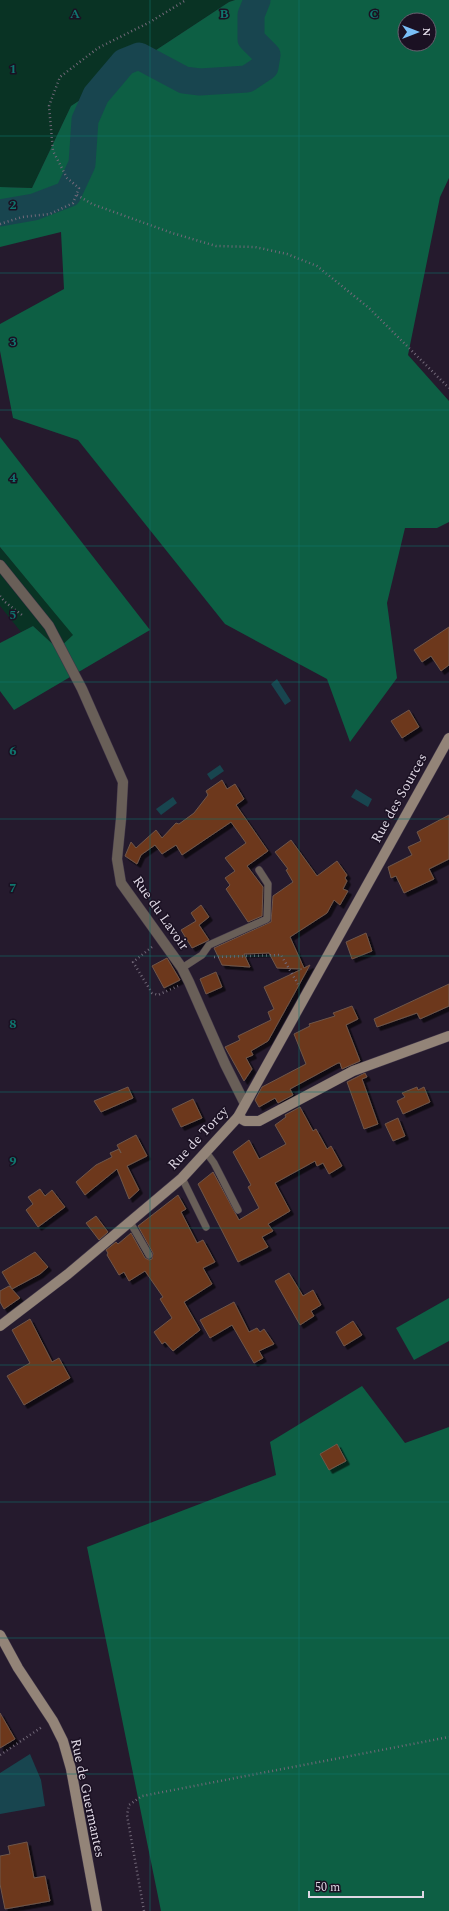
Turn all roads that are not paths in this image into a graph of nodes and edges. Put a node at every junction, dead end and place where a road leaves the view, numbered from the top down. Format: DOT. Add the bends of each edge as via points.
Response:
graph roads {
  1 [pos="0,565"];
  2 [pos="449,738"];
  3 [pos="259,870"];
  4 [pos="374,872"];
  5 [pos="182,968"];
  6 [pos="449,1036"];
  7 [pos="246,1104"];
  8 [pos="238,1117"];
  9 [pos="206,1152"];
  10 [pos="182,1178"];
  11 [pos="238,1210"];
  12 [pos="130,1222"];
  13 [pos="206,1227"];
  14 [pos="149,1255"];
  15 [pos="0,1326"];
  16 [pos="0,1635"];
  17 [pos="97,1911"];
  1 -- 5 [label="street, Rue du Lavoir" via="49,626 82,689 123,782 117,859 121,883"];
  2 -- 4 [label="street, Rue des Sources"];
  3 -- 5 [label="lane" via="268,884 267,919 209,945 202,955"];
  4 -- 7 [label="street, Rue de Torcy"];
  5 -- 7 [label="street, Rue du Lavoir"];
  6 -- 8 [label="street" via="353,1071 259,1121 245,1121"];
  7 -- 8 [label="street, Rue de Torcy"];
  8 -- 9 [label="street, Rue de Torcy"];
  9 -- 10 [label="street, Rue de Torcy"];
  9 -- 11 [label="lane"];
  10 -- 12 [label="street, Rue de Torcy"];
  10 -- 13 [label="lane"];
  12 -- 14 [label="lane"];
  12 -- 15 [label="street, Rue de Torcy"];
  16 -- 17 [label="street, Rue de Guermantes" via="18,1668 53,1720 63,1742"];
}
